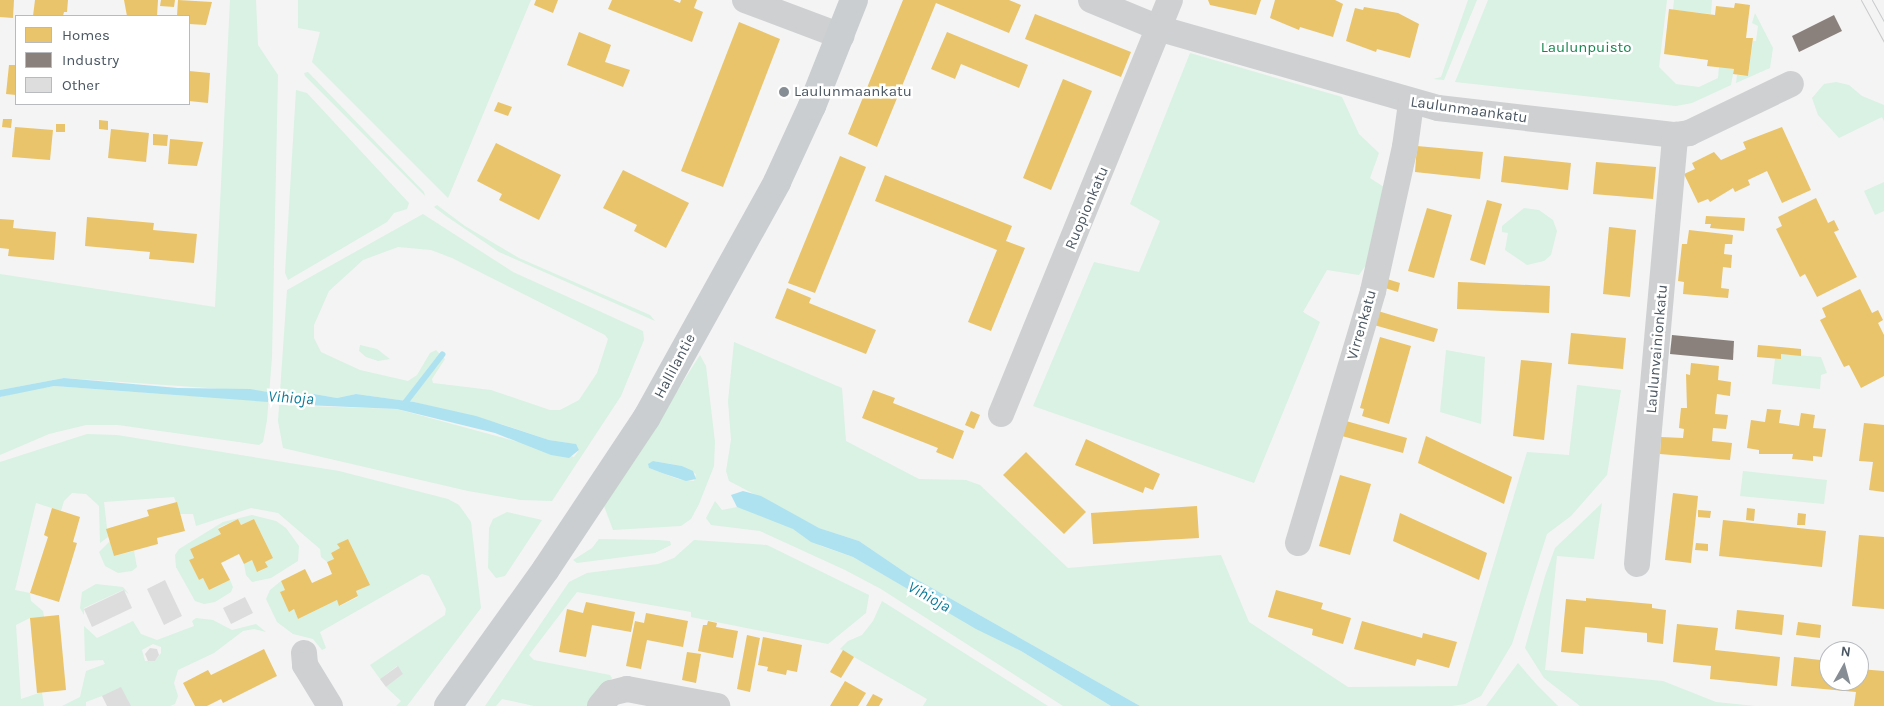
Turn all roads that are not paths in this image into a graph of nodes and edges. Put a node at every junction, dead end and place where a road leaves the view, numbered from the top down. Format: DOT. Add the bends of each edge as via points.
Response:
graph roads {
  1 [pos="745,0"];
  2 [pos="854,0"];
  3 [pos="1091,0"];
  4 [pos="1170,0"];
  5 [pos="1160,29"];
  6 [pos="841,36"];
  7 [pos="1791,84"];
  8 [pos="1411,103"];
  9 [pos="1675,135"];
  10 [pos="1001,414"];
  11 [pos="1298,544"];
  12 [pos="1637,564"];
  13 [pos="304,653"];
  14 [pos="330,706"];
  15 [pos="448,706"];
  16 [pos="600,706"];
  17 [pos="718,706"];
  1 -- 6 [label="street"];
  2 -- 6 [label="main road, Hallilantie"];
  3 -- 5 [label="street, Laulunmaankatu"];
  4 -- 5 [label="street, Ruopionkatu"];
  5 -- 8 [label="street, Laulunmaankatu"];
  5 -- 10 [label="street, Ruopionkatu"];
  6 -- 15 [label="main road, Hallilantie" via="757,222 726,270 647,418 546,570"];
  7 -- 9 [label="street, Laulunmaankatu" via="1689,133"];
  8 -- 9 [label="street, Laulunmaankatu"];
  8 -- 11 [label="street, Virrenkatu" via="1405,147 1373,290"];
  9 -- 12 [label="street, Laulunvainionkatu"];
  13 -- 14 [label="street" via="305,665"];
  16 -- 17 [label="street" via="611,693 626,689"];
}
